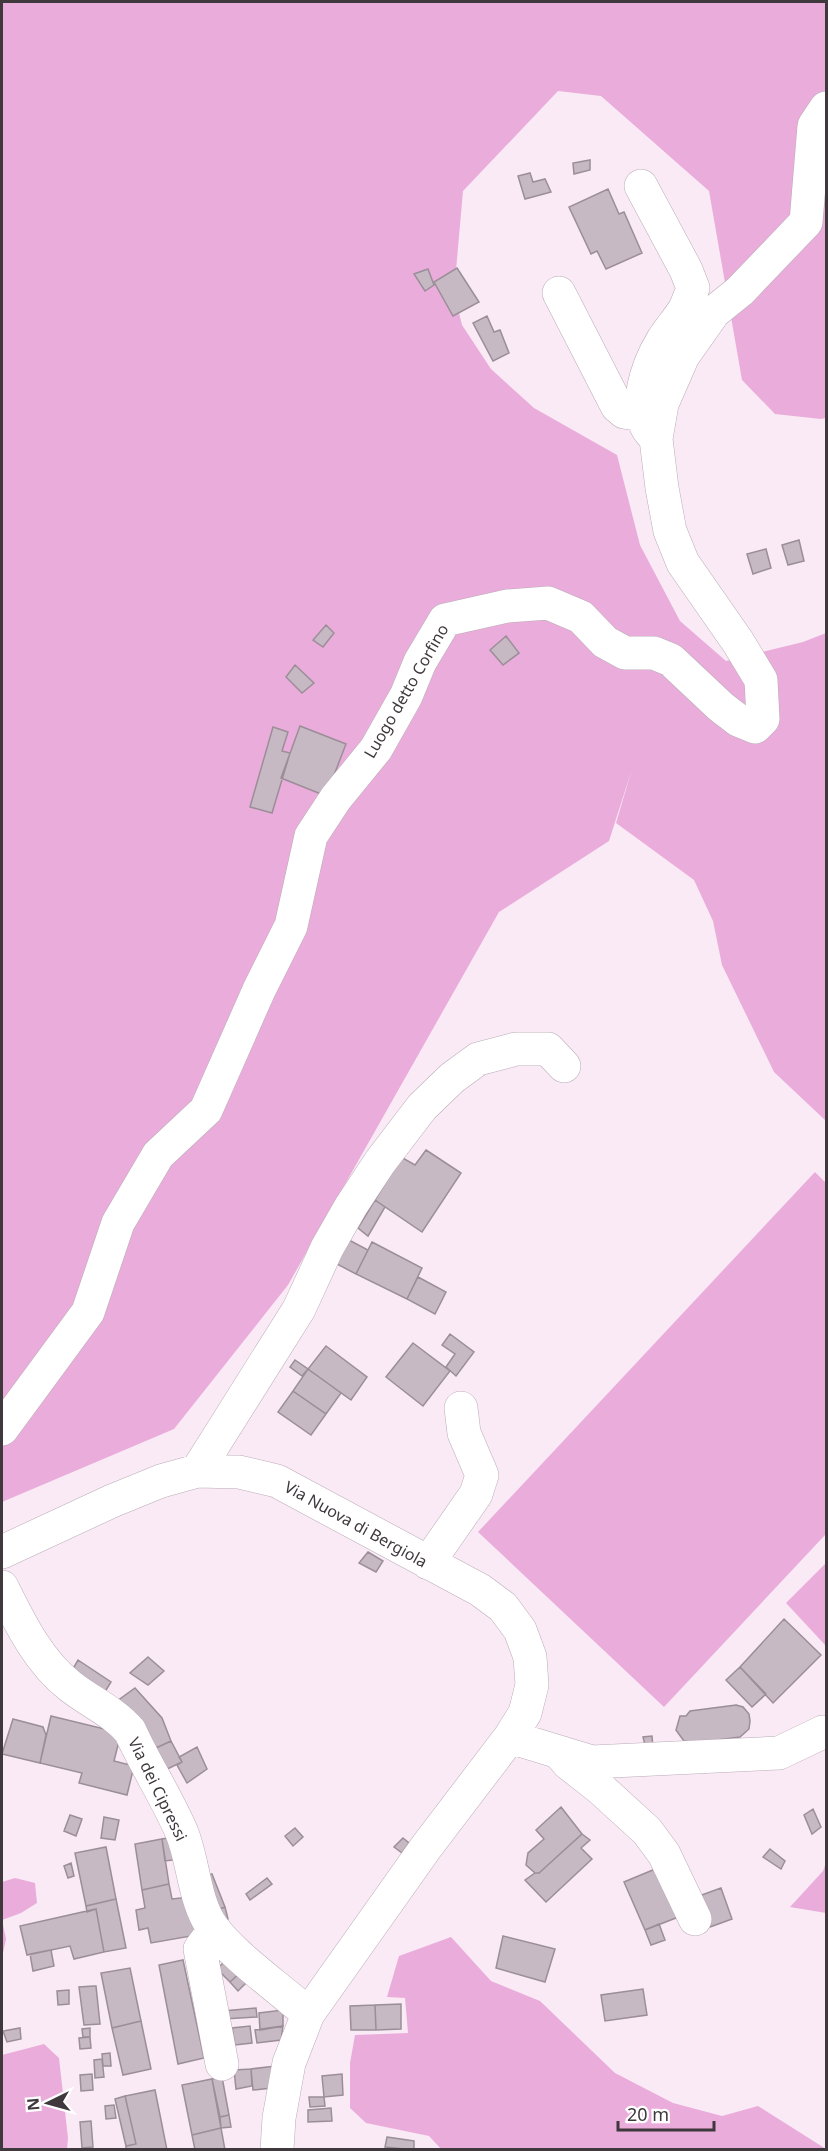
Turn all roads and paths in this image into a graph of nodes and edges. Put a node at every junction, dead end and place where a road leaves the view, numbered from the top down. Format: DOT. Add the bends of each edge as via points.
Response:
graph roads {
  1 [pos="826,108"];
  2 [pos="641,186"];
  3 [pos="559,293"];
  4 [pos="649,427"];
  5 [pos="564,1066"];
  6 [pos="461,1408"];
  7 [pos="2,1429"];
  8 [pos="197,1471"];
  9 [pos="2,1552"];
  10 [pos="428,1563"];
  11 [pos="2,1587"];
  12 [pos="823,1732"];
  13 [pos="510,1737"];
  14 [pos="559,1752"];
  15 [pos="695,1919"];
  16 [pos="214,1930"];
  17 [pos="308,2014"];
  18 [pos="222,2064"];
  19 [pos="277,2150"];
  1 -- 4 [label="street, Luogo detto Corfino" via="814,126 806,222 740,291 714,312 683,356"];
  2 -- 4 [label="street" via="693,288 685,309 661,343 643,387 641,411"];
  3 -- 4 [label="street" via="617,406"];
  4 -- 7 [label="street, Luogo detto Corfino" via="670,531 683,563 761,680 763,719 755,727 738,720 671,660 654,653 625,653 605,642 581,617 548,603 507,606 445,620 376,749 311,836 291,926 206,1110 158,1155 118,1223 88,1312"];
  5 -- 8 [label="street" via="548,1049 516,1049 478,1059 422,1107 351,1206 300,1309"];
  6 -- 10 [label="street" via="464,1433 482,1474 476,1494"];
  8 -- 9 [label="street, Via Nuova di Bergiola" via="112,1501"];
  8 -- 10 [label="street, Via Nuova di Bergiola" via="239,1472 277,1481"];
  10 -- 13 [label="street, Via Nuova di Bergiola" via="480,1590 503,1607 520,1630 530,1657 532,1685 525,1713"];
  11 -- 16 [label="street, Via dei Cipressi" via="46,1664 130,1731 182,1833 204,1914"];
  12 -- 14 [label="street" via="779,1753 592,1762"];
  13 -- 14 [label="street"];
  13 -- 17 [label="street, Via Nuova di Bergiola"];
  14 -- 15 [label="street" via="647,1831 664,1854"];
  16 -- 17 [label="street, Via dei Cipressi"];
  16 -- 18 [label="street" via="200,1949"];
  17 -- 19 [label="street, Via Nuova di Bergiola" via="290,2063"];
}
